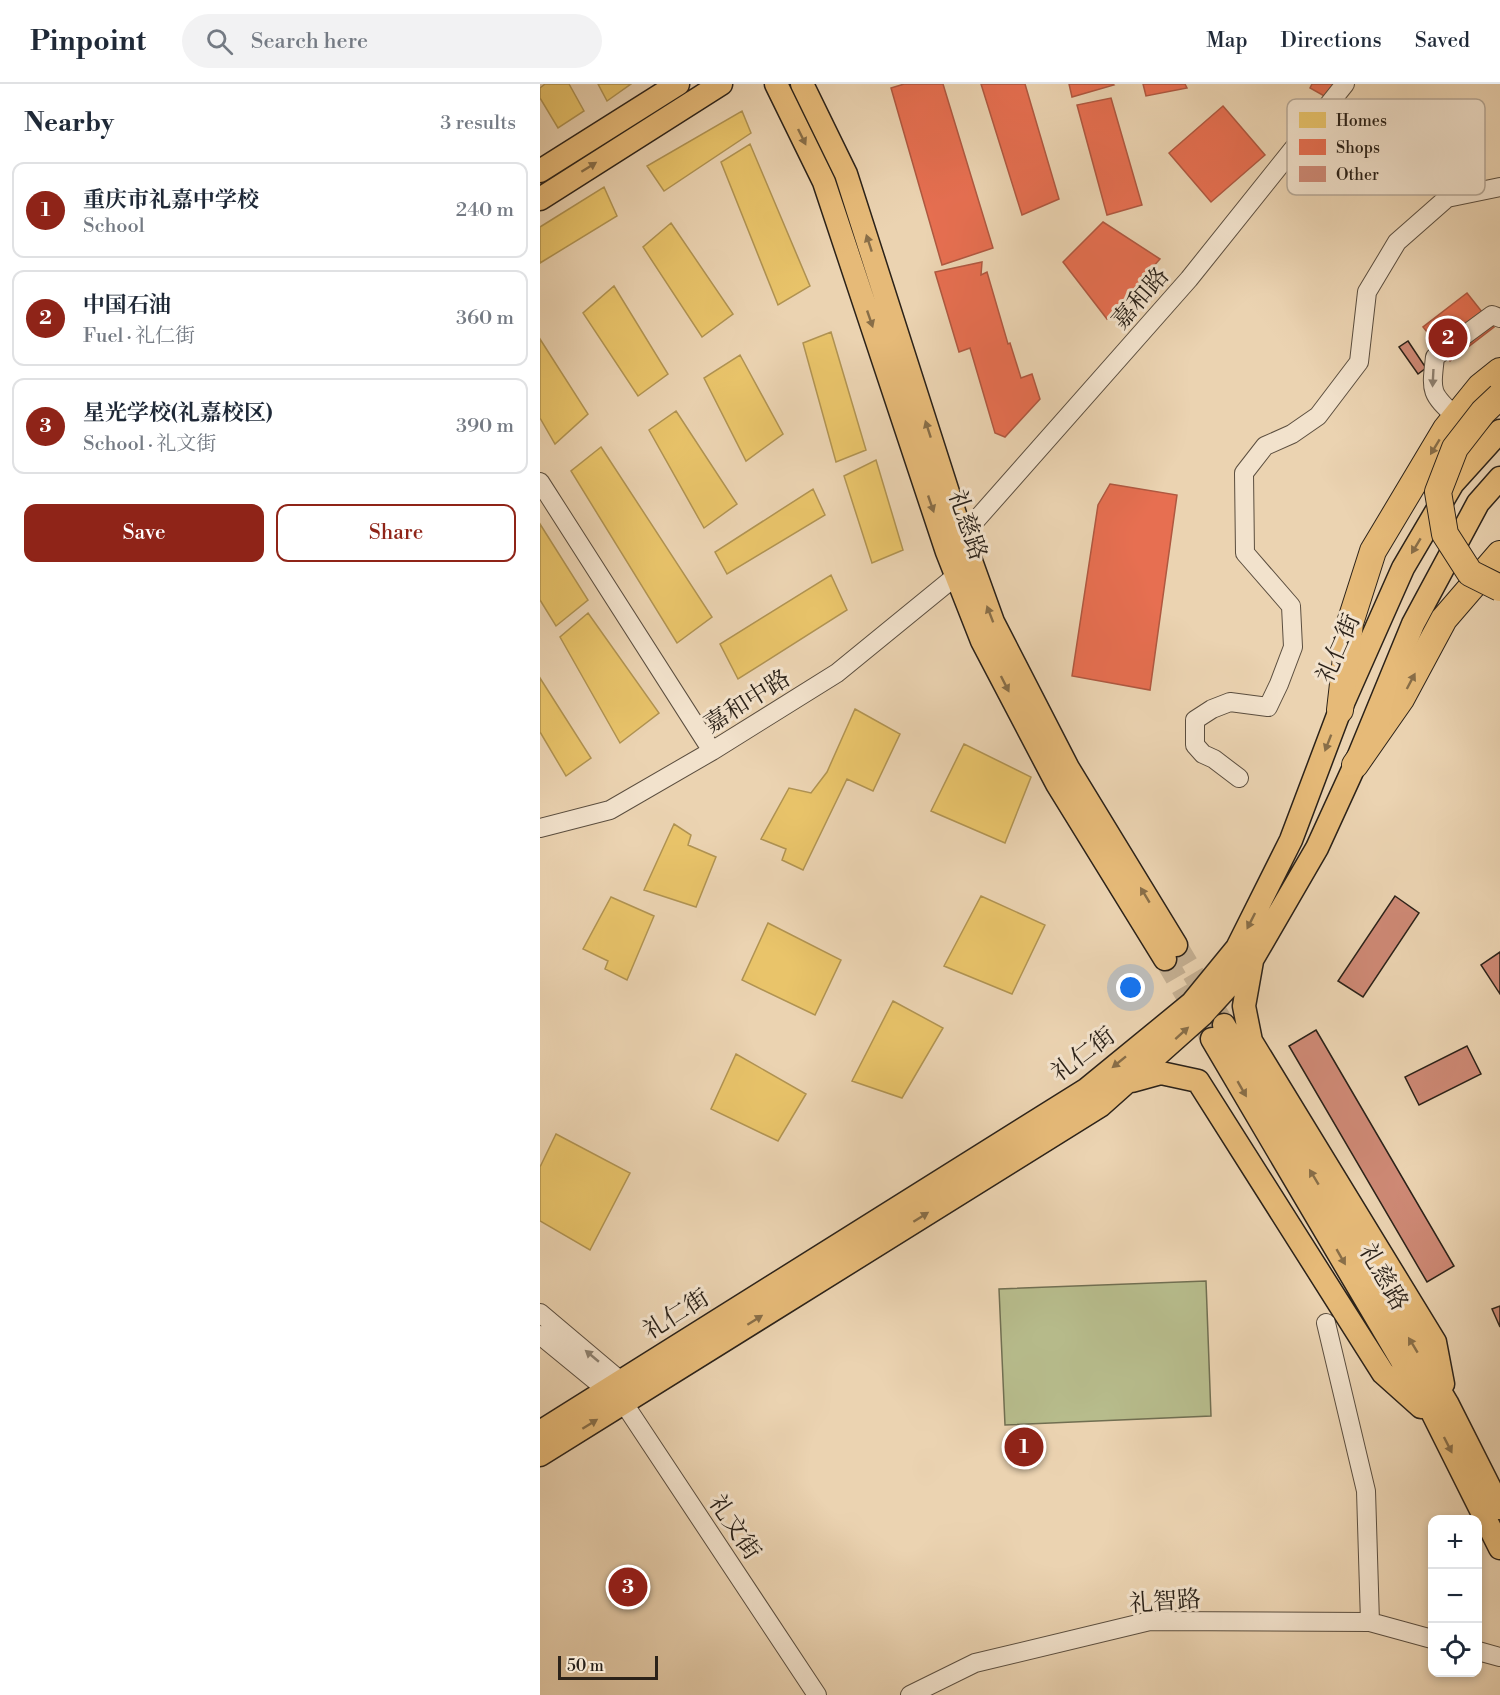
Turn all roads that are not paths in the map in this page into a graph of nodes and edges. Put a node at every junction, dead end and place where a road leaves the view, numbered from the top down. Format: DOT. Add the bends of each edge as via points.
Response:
graph roads {
  1 [pos="678,84"];
  2 [pos="721,84"];
  3 [pos="776,84"];
  4 [pos="802,84"];
  5 [pos="1345,84"];
  6 [pos="1333,99"];
  7 [pos="1287,156"];
  8 [pos="540,171"];
  9 [pos="1500,187"];
  10 [pos="1485,190"];
  11 [pos="1461,195"];
  12 [pos="540,199"];
  13 [pos="1500,318"];
  14 [pos="1500,371"];
  15 [pos="1500,396"];
  16 [pos="1456,417"];
  17 [pos="1500,431"];
  18 [pos="1500,478"];
  19 [pos="540,482"];
  20 [pos="962,536"];
  21 [pos="1500,554"];
  22 [pos="957,575"];
  23 [pos="1500,589"];
  24 [pos="1444,619"];
  25 [pos="1340,711"];
  26 [pos="712,751"];
  27 [pos="1354,765"];
  28 [pos="1239,778"];
  29 [pos="540,828"];
  30 [pos="1252,960"];
  31 [pos="1218,1032"];
  32 [pos="1125,1083"];
  33 [pos="540,1313"];
  34 [pos="1326,1323"];
  35 [pos="540,1335"];
  36 [pos="622,1392"];
  37 [pos="1442,1412"];
  38 [pos="540,1432"];
  39 [pos="540,1455"];
  40 [pos="1500,1508"];
  41 [pos="1500,1548"];
  42 [pos="1370,1622"];
  43 [pos="1428,1638"];
  44 [pos="1482,1652"];
  45 [pos="1500,1657"];
  46 [pos="817,1695"];
  47 [pos="910,1695"];
  1 -- 8 [label="main road"];
  12 -- 2 [label="main road, one-way"];
  3 -- 22 [label="main road, 礼慈路, one-way" via="824,182"];
  20 -- 4 [label="main road, 礼慈路, one-way" via="846,174"];
  5 -- 6 [label="street, 嘉和路"];
  7 -- 20 [label="street, 嘉和路" via="1189,279"];
  9 -- 10 [label="street"];
  11 -- 28 [label="street" via="1447,198 1397,242 1367,292 1359,362 1318,416 1265,446 1244,473 1245,553 1291,606 1293,647 1268,707 1230,702 1195,720 1195,745"];
  13 -- 16 [label="street, one-way" via="1492,315 1436,357 1432,385 1436,399"];
  14 -- 16 [label="highway" via="1480,387"];
  15 -- 23 [label="highway, bridge" via="1455,448 1438,492 1445,534 1470,573"];
  16 -- 25 [label="highway, one-way" via="1373,551 1350,623"];
  17 -- 25 [label="main road, 礼仁街, one-way" via="1453,483 1403,568"];
  18 -- 27 [label="main road, 礼仁街" via="1478,503 1413,624"];
  19 -- 26 [label="street"];
  22 -- 20 [label="main road, 礼慈路, one-way" via="982,641 1057,784 1170,952 993,622"];
  21 -- 24 [label="highway"];
  22 -- 26 [label="street, 嘉和中路" via="837,673"];
  23 -- 24 [label="highway"];
  27 -- 24 [label="highway, one-way" via="1401,699"];
  25 -- 36 [label="main road, 礼仁街, one-way" via="1291,840 1237,948 1192,1003 1087,1089"];
  26 -- 29 [label="street, 嘉和中路" via="610,810"];
  27 -- 30 [label="main road, 礼仁街" via="1317,848"];
  32 -- 30 [label="main road, 礼仁街, one-way" via="1202,1015"];
  37 -- 30 [label="main road, one-way" via="1435,1342 1251,1041 1244,1006"];
  31 -- 37 [label="main road, 礼慈路"];
  36 -- 32 [label="main road, 礼仁街, one-way" via="1100,1106"];
  32 -- 37 [label="main road" via="1161,1072 1198,1082 1383,1373"];
  36 -- 33 [label="street, one-way"];
  34 -- 42 [label="street" via="1366,1491"];
  35 -- 36 [label="street"];
  36 -- 38 [label="main road, 礼仁街"];
  39 -- 36 [label="main road, 礼仁街, one-way"];
  36 -- 46 [label="street, 礼文街"];
  37 -- 40 [label="main road, 礼慈路"];
  37 -- 41 [label="main road, 礼慈路, one-way"];
  42 -- 43 [label="street, 礼智路"];
  42 -- 47 [label="street, 礼智路" via="1150,1621 975,1663"];
  44 -- 45 [label="street"];
}
